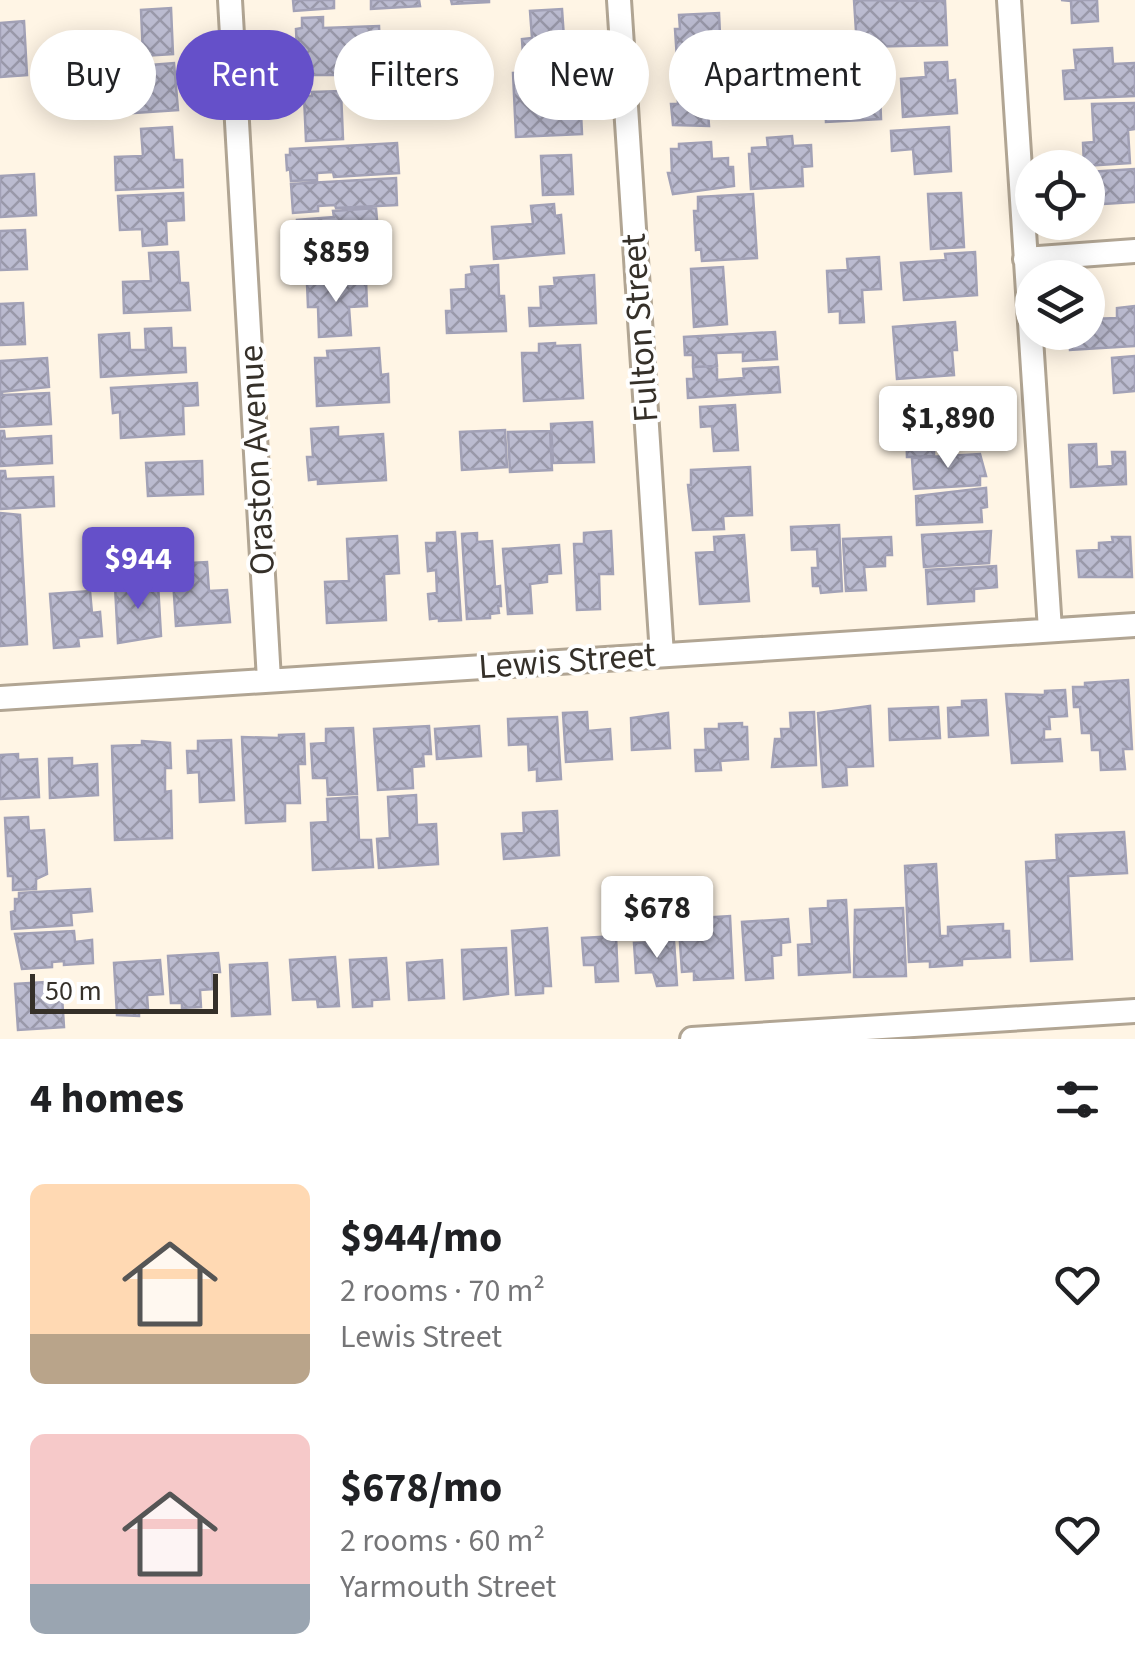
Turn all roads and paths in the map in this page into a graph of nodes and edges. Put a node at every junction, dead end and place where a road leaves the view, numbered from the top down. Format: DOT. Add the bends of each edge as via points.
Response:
graph roads {
  1 [pos="230,0"];
  2 [pos="619,0"];
  3 [pos="1009,0"];
  4 [pos="1135,251"];
  5 [pos="1024,259"];
  6 [pos="1135,624"];
  7 [pos="1050,630"];
  8 [pos="662,655"];
  9 [pos="270,680"];
  10 [pos="0,698"];
  11 [pos="1135,1010"];
  12 [pos="1050,1028"];
  13 [pos="692,1039"];
  1 -- 9 [label="street, Oraston Avenue"];
  2 -- 8 [label="street, Fulton Street"];
  3 -- 5 [label="street"];
  4 -- 5 [label="street"];
  5 -- 7 [label="street"];
  6 -- 7 [label="street, Lewis Street"];
  7 -- 8 [label="street, Lewis Street"];
  8 -- 9 [label="street, Lewis Street"];
  9 -- 10 [label="street, Lewis Street"];
  11 -- 12 [label="street"];
  12 -- 13 [label="street"];
}
